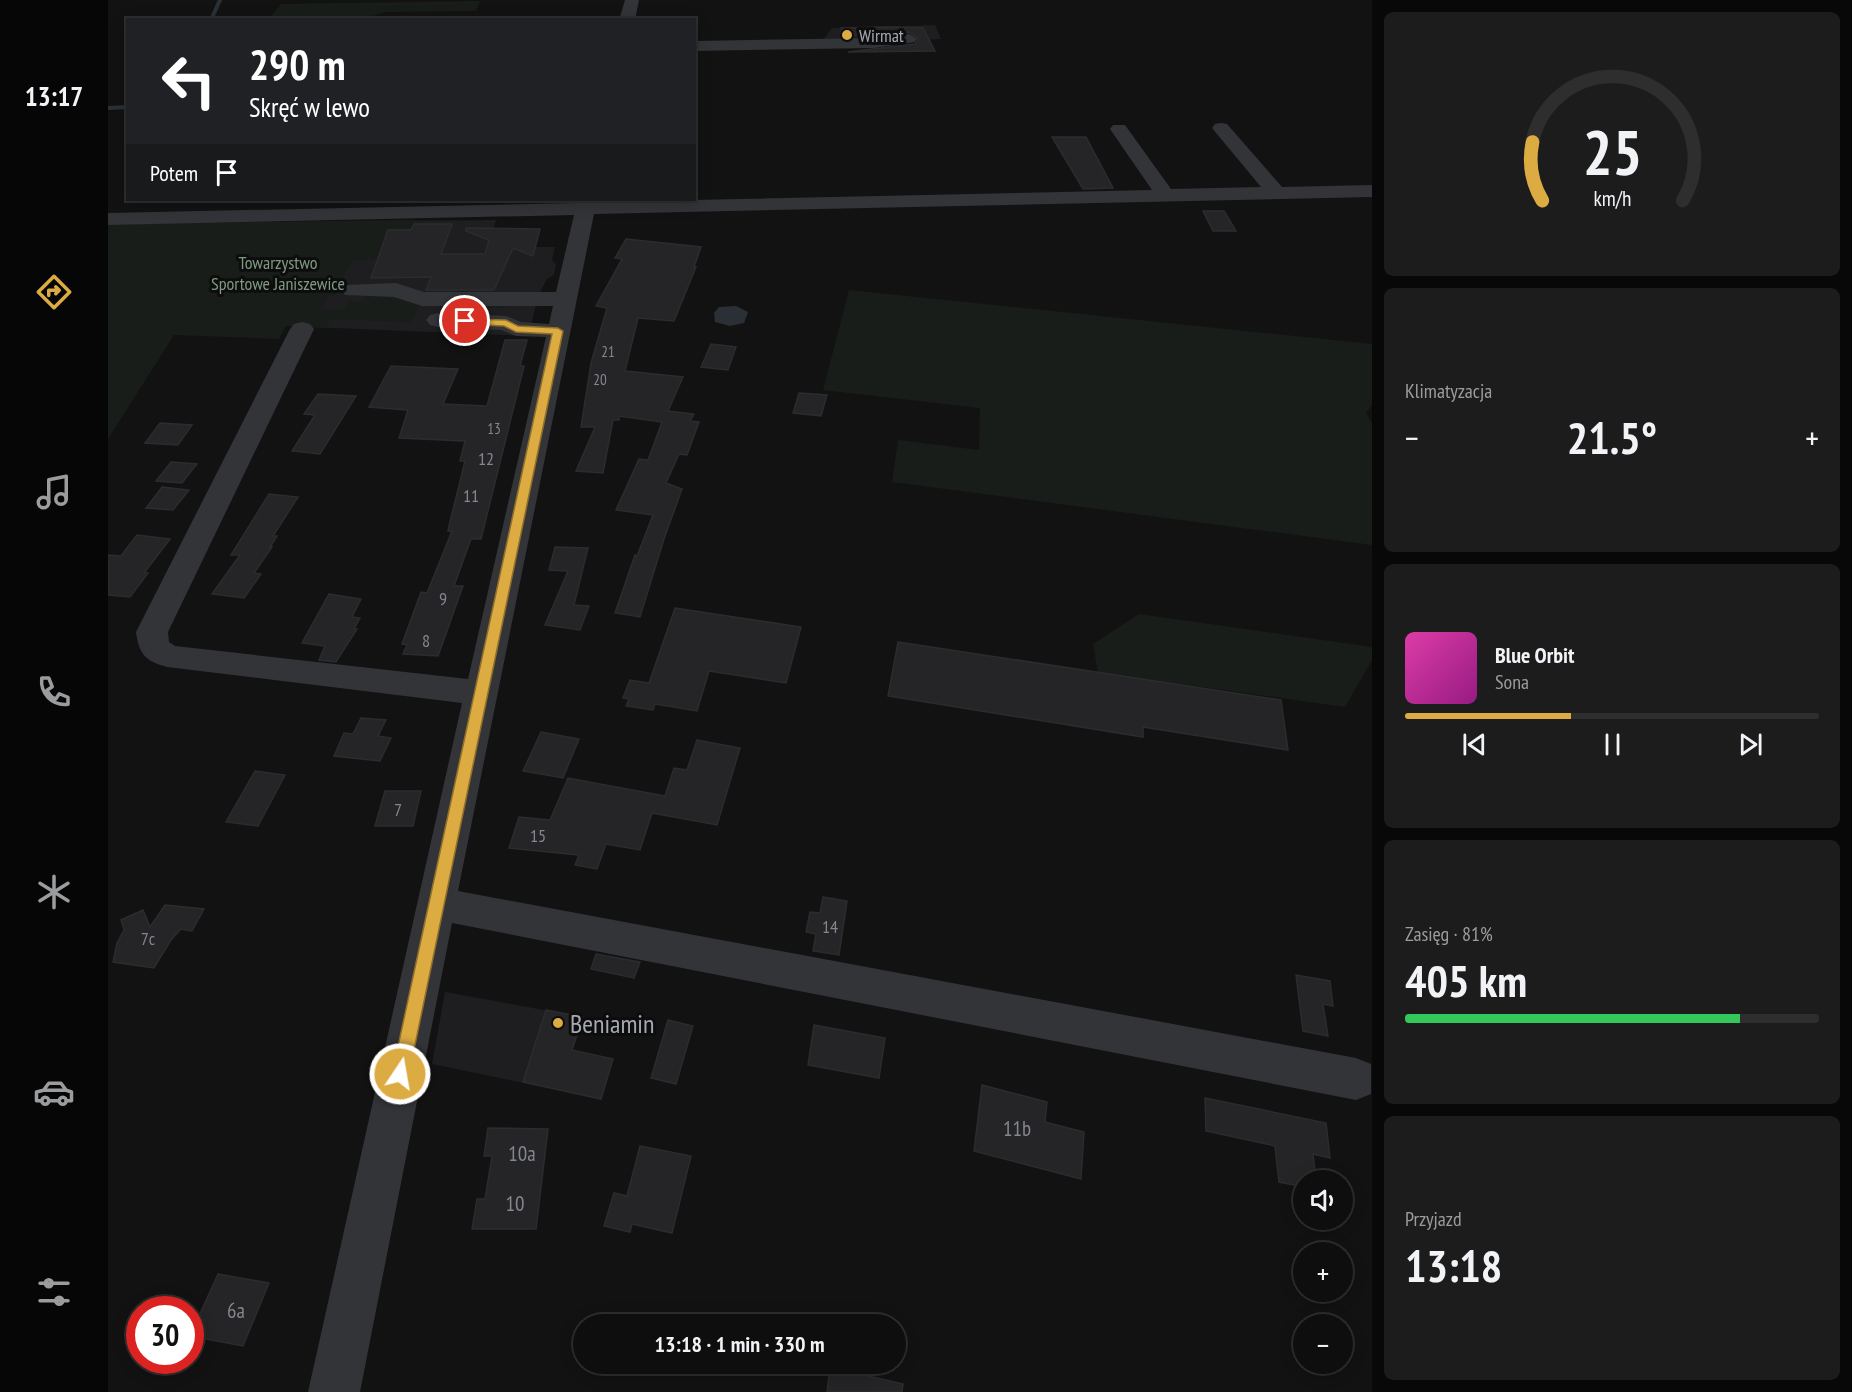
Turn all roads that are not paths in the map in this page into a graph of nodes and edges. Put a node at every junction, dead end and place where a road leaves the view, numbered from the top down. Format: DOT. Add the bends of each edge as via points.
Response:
graph roads {
  1 [pos="632,0"];
  2 [pos="628,18"];
  3 [pos="909,39"];
  4 [pos="696,46"];
  5 [pos="1221,128"];
  6 [pos="1119,129"];
  7 [pos="1372,191"];
  8 [pos="1277,194"];
  9 [pos="1166,196"];
  10 [pos="586,205"];
  11 [pos="108,219"];
  12 [pos="353,290"];
  13 [pos="516,299"];
  14 [pos="561,315"];
  15 [pos="425,320"];
  16 [pos="506,323"];
  17 [pos="302,329"];
  18 [pos="481,693"];
  19 [pos="436,903"];
  20 [pos="1356,1079"];
  21 [pos="334,1392"];
  1 -- 2 [label="street"];
  3 -- 4 [label="street"];
  5 -- 8 [label="street"];
  6 -- 9 [label="street"];
  7 -- 8 [label="street"];
  8 -- 9 [label="street"];
  9 -- 10 [label="street"];
  10 -- 11 [label="street"];
  10 -- 14 [label="street"];
  12 -- 13 [label="street" via="396,290 422,299"];
  13 -- 14 [label="street"];
  13 -- 16 [label="street"];
  14 -- 16 [label="street" via="516,329"];
  14 -- 18 [label="street"];
  15 -- 16 [label="street"];
  17 -- 18 [label="street" via="152,632 154,647 167,656 194,660"];
  18 -- 19 [label="street"];
  19 -- 20 [label="street"];
  19 -- 21 [label="street"];
}
